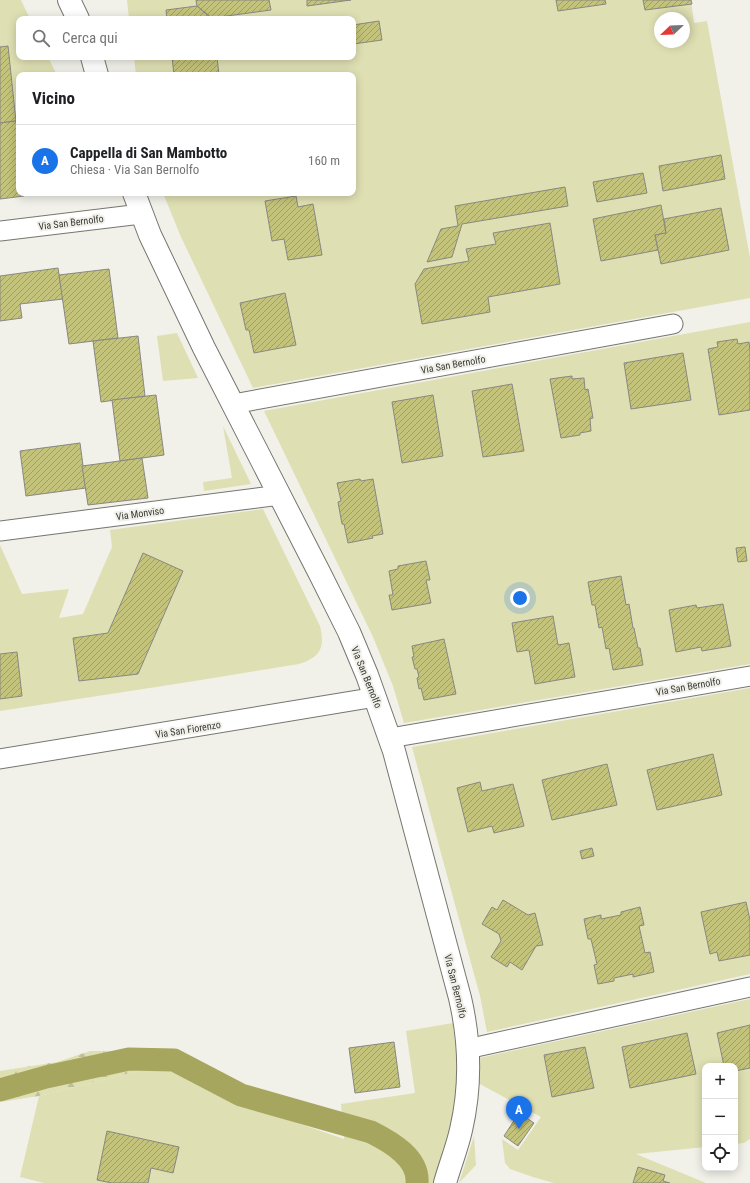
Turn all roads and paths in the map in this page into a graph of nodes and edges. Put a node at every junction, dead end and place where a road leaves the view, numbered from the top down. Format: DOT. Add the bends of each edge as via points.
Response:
graph roads {
  1 [pos="69,0"];
  2 [pos="80,0"];
  3 [pos="77,16"];
  4 [pos="82,16"];
  5 [pos="93,60"];
  6 [pos="96,72"];
  7 [pos="135,196"];
  8 [pos="141,214"];
  9 [pos="0,230"];
  10 [pos="673,324"];
  11 [pos="233,404"];
  12 [pos="280,495"];
  13 [pos="0,531"];
  14 [pos="750,676"];
  15 [pos="376,698"];
  16 [pos="390,738"];
  17 [pos="0,759"];
  18 [pos="750,987"];
  19 [pos="467,1049"];
  20 [pos="445,1183"];
  1 -- 3 [label="street"];
  2 -- 4 [label="street"];
  5 -- 6 [label="street"];
  7 -- 8 [label="street, Via San Bernolfo"];
  8 -- 9 [label="street, Via San Bernolfo"];
  8 -- 11 [label="street, Via San Bernolfo"];
  10 -- 11 [label="street, Via San Bernolfo"];
  11 -- 12 [label="street, Via San Bernolfo"];
  12 -- 13 [label="street, Via Monviso"];
  12 -- 15 [label="street, Via San Bernolfo" via="348,632"];
  14 -- 16 [label="street, Via San Bernolfo"];
  15 -- 16 [label="street, Via San Bernolfo"];
  15 -- 17 [label="street, Via San Fiorenzo"];
  16 -- 19 [label="street, Via San Bernolfo" via="460,998"];
  18 -- 19 [label="street"];
  19 -- 20 [label="street, Via San Bernolfo" via="468,1079 465,1104"];
}
